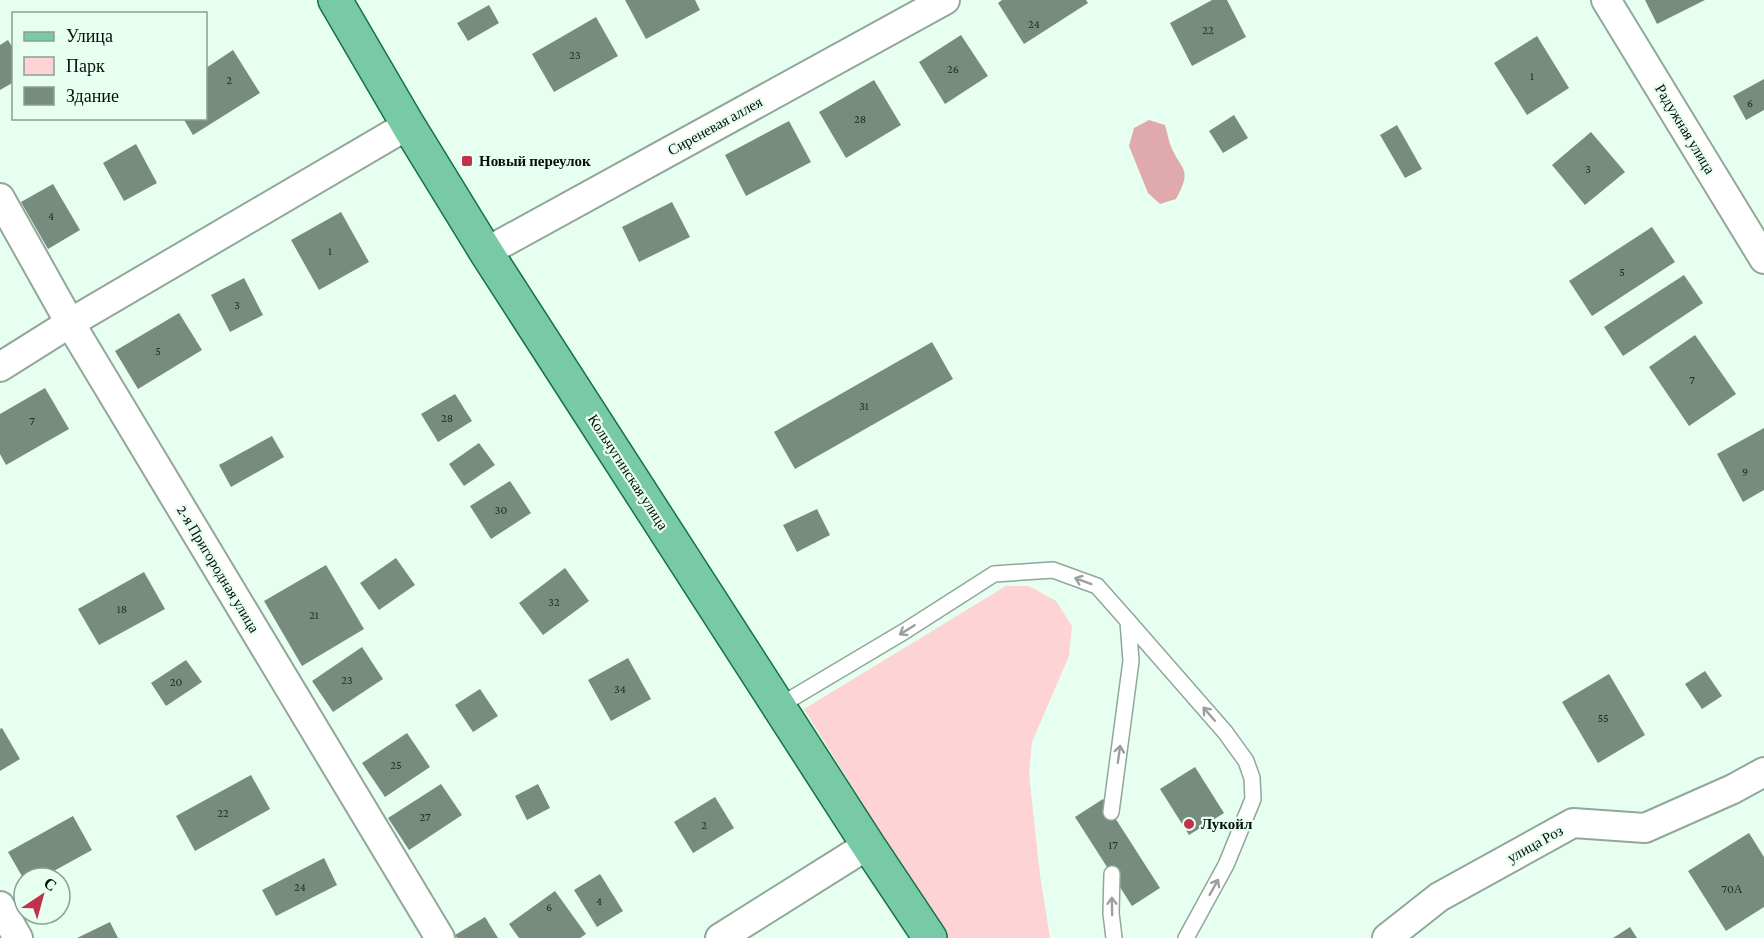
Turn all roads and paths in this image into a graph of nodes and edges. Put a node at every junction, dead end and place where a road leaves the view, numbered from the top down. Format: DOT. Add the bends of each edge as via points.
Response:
graph roads {
  1 [pos="335,0"];
  2 [pos="945,0"];
  3 [pos="1606,0"];
  4 [pos="408,125"];
  5 [pos="0,198"];
  6 [pos="486,252"];
  7 [pos="1764,259"];
  8 [pos="70,323"];
  9 [pos="0,367"];
  10 [pos="1128,621"];
  11 [pos="779,706"];
  12 [pos="1764,772"];
  13 [pos="1111,812"];
  14 [pos="868,845"];
  15 [pos="1112,874"];
  16 [pos="0,906"];
  17 [pos="18,938"];
  18 [pos="440,938"];
  19 [pos="720,938"];
  20 [pos="930,938"];
  21 [pos="1114,938"];
  22 [pos="1186,938"];
  23 [pos="1387,938"];
  1 -- 4 [label="main road, Кольчугинская улица"];
  2 -- 6 [label="street, Сиреневая аллея"];
  3 -- 7 [label="street, Радужная улица"];
  4 -- 6 [label="main road, Кольчугинская улица"];
  4 -- 8 [label="street"];
  5 -- 8 [label="street, 2-я Пригородная улица"];
  6 -- 11 [label="main road, Кольчугинская улица"];
  8 -- 9 [label="street"];
  8 -- 18 [label="street, 2-я Пригородная улица"];
  10 -- 11 [label="lane, one-way" via="1097,586 1053,570 994,574"];
  13 -- 10 [label="lane, one-way" via="1131,661"];
  22 -- 10 [label="lane, one-way" via="1226,865 1253,799 1252,778 1246,761 1225,732"];
  11 -- 14 [label="main road, Кольчугинская улица"];
  12 -- 23 [label="street, улица Роз" via="1645,828 1573,823 1439,897"];
  14 -- 19 [label="street"];
  14 -- 20 [label="main road, Кольчугинская улица"];
  21 -- 15 [label="lane, one-way"];
  16 -- 17 [label="street"];
}
